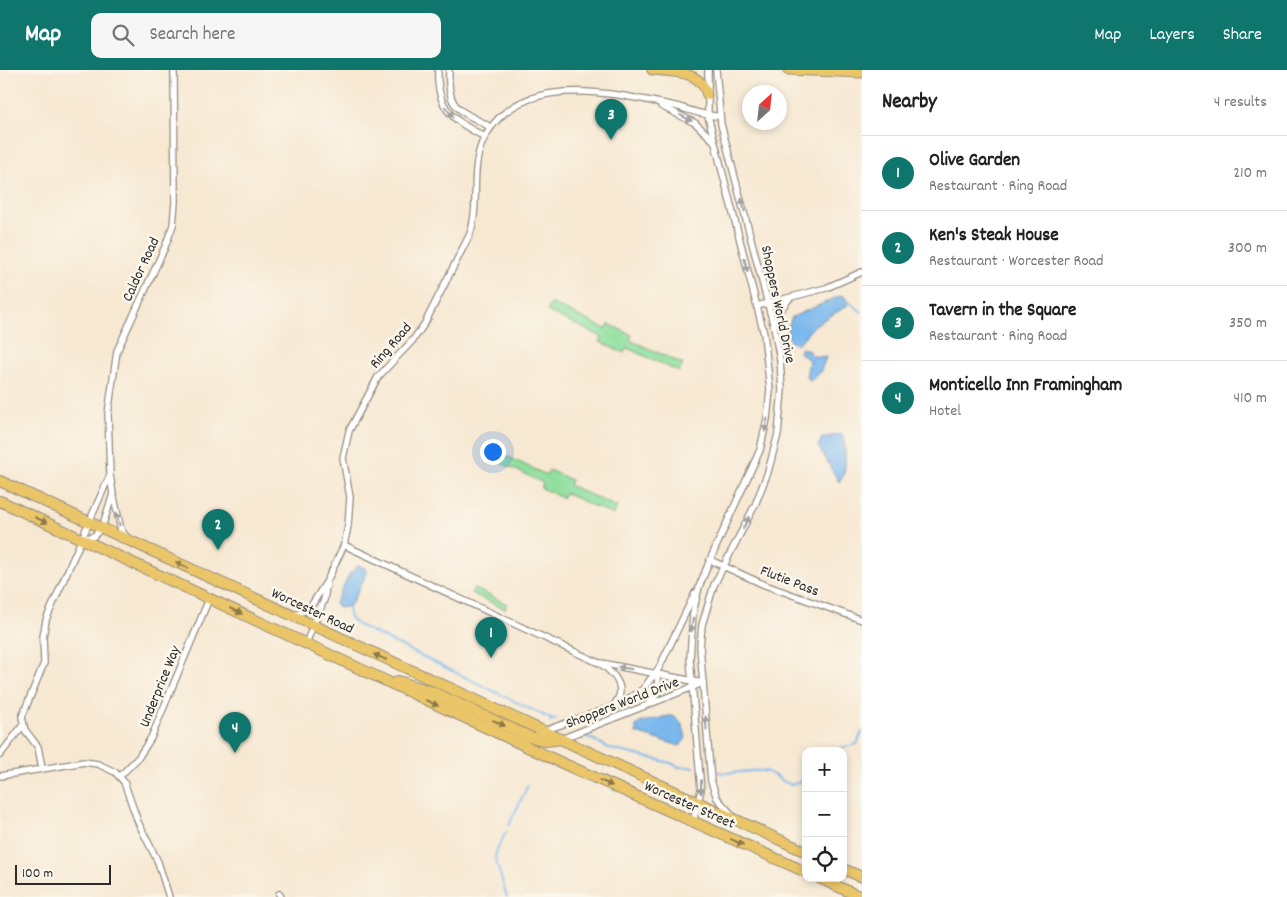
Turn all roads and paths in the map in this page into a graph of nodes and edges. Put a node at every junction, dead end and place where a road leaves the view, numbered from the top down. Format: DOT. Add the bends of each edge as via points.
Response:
graph roads {
  1 [pos="174,70"];
  2 [pos="438,70"];
  3 [pos="449,70"];
  4 [pos="652,70"];
  5 [pos="708,70"];
  6 [pos="716,70"];
  7 [pos="788,70"];
  8 [pos="862,73"];
  9 [pos="707,95"];
  10 [pos="649,102"];
  11 [pos="708,116"];
  12 [pos="719,116"];
  13 [pos="490,127"];
  14 [pos="485,137"];
  15 [pos="716,144"];
  16 [pos="862,272"];
  17 [pos="791,298"];
  18 [pos="768,303"];
  19 [pos="757,306"];
  20 [pos="774,326"];
  21 [pos="110,475"];
  22 [pos="0,481"];
  23 [pos="113,494"];
  24 [pos="0,501"];
  25 [pos="90,522"];
  26 [pos="102,527"];
  27 [pos="82,540"];
  28 [pos="130,541"];
  29 [pos="344,545"];
  30 [pos="710,560"];
  31 [pos="723,566"];
  32 [pos="703,578"];
  33 [pos="327,581"];
  34 [pos="209,599"];
  35 [pos="285,613"];
  36 [pos="862,620"];
  37 [pos="313,626"];
  38 [pos="306,644"];
  39 [pos="595,661"];
  40 [pos="656,673"];
  41 [pos="372,675"];
  42 [pos="692,680"];
  43 [pos="703,683"];
  44 [pos="693,688"];
  45 [pos="612,707"];
  46 [pos="644,708"];
  47 [pos="22,726"];
  48 [pos="536,728"];
  49 [pos="561,739"];
  50 [pos="0,755"];
  51 [pos="615,764"];
  52 [pos="42,768"];
  53 [pos="0,776"];
  54 [pos="120,776"];
  55 [pos="699,804"];
  56 [pos="693,822"];
  57 [pos="748,826"];
  58 [pos="802,850"];
  59 [pos="802,870"];
  60 [pos="847,871"];
  61 [pos="862,877"];
  62 [pos="828,882"];
  63 [pos="168,897"];
  64 [pos="861,897"];
  1 -- 21 [label="street, Caldor Road" via="173,221 165,247 117,351 108,408"];
  2 -- 14 [label="street, one-way" via="439,92 446,108 459,122"];
  3 -- 13 [label="street" via="449,93 457,107"];
  4 -- 9 [label="main road" via="693,76 702,83"];
  5 -- 9 [label="street, Shoppers World Drive"];
  6 -- 12 [label="street, Shoppers World Drive"];
  7 -- 8 [label="main road"];
  9 -- 11 [label="street, Shoppers World Drive"];
  10 -- 11 [label="street, Ring Road"];
  10 -- 13 [label="street, Ring Road" via="597,92 545,92 513,103"];
  10 -- 15 [label="street, Ring Road, one-way" via="695,123"];
  11 -- 12 [label="street, Ring Road"];
  11 -- 15 [label="street, Shoppers World Drive"];
  18 -- 12 [label="street, Shoppers World Drive, one-way"];
  13 -- 14 [label="street, Ring Road"];
  14 -- 29 [label="street, Ring Road" via="479,153 470,234 425,323 381,373 347,435 344,462 350,509"];
  15 -- 19 [label="street, Shoppers World Drive, one-way"];
  16 -- 17 [label="street" via="834,286"];
  17 -- 18 [label="street"];
  17 -- 20 [label="street"];
  18 -- 19 [label="street"];
  18 -- 20 [label="street, Shoppers World Drive"];
  19 -- 30 [label="street, Shoppers World Drive, one-way" via="769,369 766,427 755,464"];
  31 -- 20 [label="street, Shoppers World Drive, one-way" via="760,493 775,449 782,390"];
  21 -- 23 [label="street, Caldor Road"];
  21 -- 25 [label="street, Caldor Road"];
  22 -- 25 [label="highway, Worcester Road"];
  23 -- 26 [label="street, Caldor Road"];
  28 -- 23 [label="street, one-way" via="121,530"];
  24 -- 27 [label="highway, one-way"];
  25 -- 26 [label="highway, Worcester Road"];
  25 -- 27 [label="street, Caldor Road"];
  26 -- 27 [label="street" via="94,536"];
  26 -- 28 [label="highway, Worcester Road"];
  27 -- 34 [label="highway"];
  27 -- 47 [label="street" via="46,620 44,663 24,706"];
  35 -- 28 [label="highway, Worcester Road, one-way"];
  29 -- 33 [label="street, Ring Road"];
  29 -- 39 [label="street"];
  30 -- 31 [label="street, Flutie Pass"];
  30 -- 32 [label="street, Shoppers World Drive"];
  31 -- 36 [label="street, Flutie Pass" via="765,585"];
  31 -- 43 [label="street, Shoppers World Drive" via="711,592 702,625"];
  32 -- 40 [label="street, Shoppers World Drive"];
  32 -- 42 [label="street, Shoppers World Drive, one-way" via="691,627"];
  33 -- 35 [label="street" via="308,610 299,614"];
  33 -- 37 [label="street, Ring Road" via="325,597"];
  34 -- 38 [label="highway, one-way"];
  34 -- 54 [label="street, Underprice Way" via="151,738 138,758"];
  35 -- 37 [label="highway, Worcester Road"];
  37 -- 38 [label="street, Ring Road"];
  48 -- 37 [label="highway, Worcester Road, one-way"];
  38 -- 41 [label="highway"];
  40 -- 39 [label="street, one-way"];
  39 -- 45 [label="street" via="610,671 620,684 619,697"];
  40 -- 42 [label="street"];
  40 -- 45 [label="street, Shoppers World Drive" via="638,693"];
  40 -- 46 [label="street" via="660,690"];
  41 -- 49 [label="highway, one-way" via="427,690 534,738 546,741"];
  41 -- 56 [label="highway, Worcester Street, one-way"];
  42 -- 43 [label="street"];
  42 -- 44 [label="street, Shoppers World Drive"];
  43 -- 44 [label="street, Shoppers World Drive"];
  57 -- 43 [label="street, Shoppers World Drive, one-way" via="723,806 712,788"];
  44 -- 46 [label="street, Shoppers World Drive"];
  44 -- 55 [label="street, Shoppers World Drive, one-way" via="701,786"];
  45 -- 48 [label="street, Shoppers World Drive" via="552,730"];
  46 -- 49 [label="street, Shoppers World Drive"];
  47 -- 50 [label="street"];
  47 -- 52 [label="street" via="38,747"];
  48 -- 49 [label="highway, Worcester Road"];
  49 -- 51 [label="highway, Worcester Road"];
  51 -- 55 [label="highway, Worcester Street"];
  52 -- 53 [label="street"];
  52 -- 54 [label="street" via="91,762"];
  54 -- 63 [label="street" via="158,862"];
  55 -- 56 [label="street, Shoppers World Drive"];
  55 -- 57 [label="highway, Worcester Street"];
  56 -- 59 [label="highway, Worcester Street, one-way"];
  57 -- 58 [label="highway, Worcester Street"];
  60 -- 61 [label="highway"];
  62 -- 64 [label="highway"];
}
